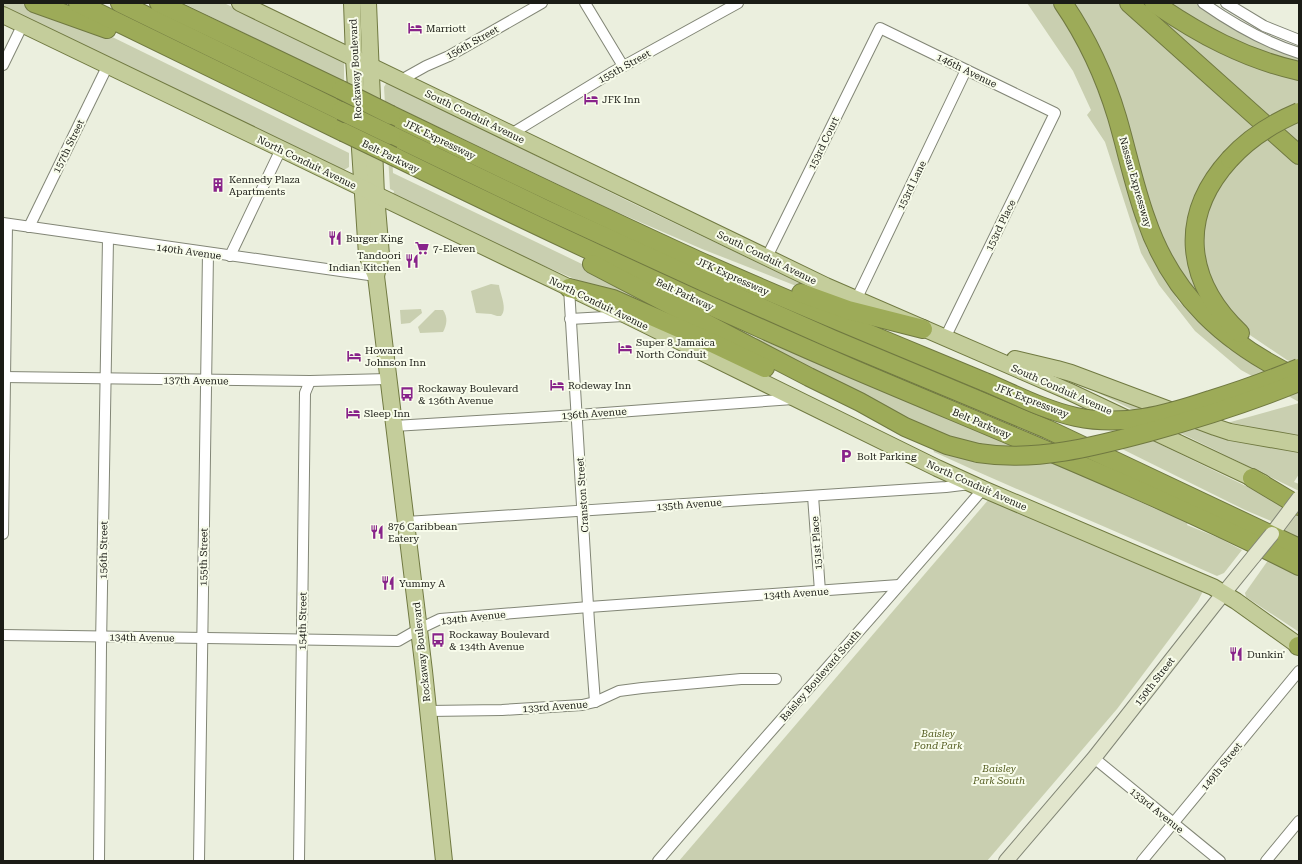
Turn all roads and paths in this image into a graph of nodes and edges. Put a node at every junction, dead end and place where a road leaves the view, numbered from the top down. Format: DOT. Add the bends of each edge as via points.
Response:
graph roads {
  1 [pos="34,3"];
  2 [pos="78,3"];
  3 [pos="120,3"];
  4 [pos="159,3"];
  5 [pos="165,3"];
  6 [pos="240,3"];
  7 [pos="352,3"];
  8 [pos="368,3"];
  9 [pos="542,3"];
  10 [pos="585,3"];
  11 [pos="738,3"];
  12 [pos="1064,3"];
  13 [pos="1129,3"];
  14 [pos="1154,3"];
  15 [pos="1204,3"];
  16 [pos="1226,3"];
  17 [pos="3,15"];
  18 [pos="190,17"];
  19 [pos="23,24"];
  20 [pos="880,28"];
  21 [pos="1299,40"];
  22 [pos="1299,53"];
  23 [pos="354,58"];
  24 [pos="3,65"];
  25 [pos="108,65"];
  26 [pos="371,66"];
  27 [pos="623,66"];
  28 [pos="966,70"];
  29 [pos="1299,71"];
  30 [pos="401,80"];
  31 [pos="296,109"];
  32 [pos="1055,112"];
  33 [pos="1299,112"];
  34 [pos="511,134"];
  35 [pos="282,149"];
  36 [pos="1299,155"];
  37 [pos="370,192"];
  38 [pos="473,195"];
  39 [pos="608,219"];
  40 [pos="5,223"];
  41 [pos="29,227"];
  42 [pos="108,238"];
  43 [pos="208,253"];
  44 [pos="230,256"];
  45 [pos="767,257"];
  46 [pos="376,276"];
  47 [pos="569,288"];
  48 [pos="856,300"];
  49 [pos="626,315"];
  50 [pos="570,318"];
  51 [pos="923,329"];
  52 [pos="945,338"];
  53 [pos="972,349"];
  54 [pos="1299,368"];
  55 [pos="1299,373"];
  56 [pos="4,377"];
  57 [pos="106,378"];
  58 [pos="388,379"];
  59 [pos="1299,379"];
  60 [pos="206,380"];
  61 [pos="310,381"];
  62 [pos="1299,382"];
  63 [pos="802,387"];
  64 [pos="577,415"];
  65 [pos="394,426"];
  66 [pos="1299,444"];
  67 [pos="1252,478"];
  68 [pos="977,486"];
  69 [pos="813,496"];
  70 [pos="1299,499"];
  71 [pos="1299,506"];
  72 [pos="583,511"];
  73 [pos="406,522"];
  74 [pos="3,534"];
  75 [pos="1296,560"];
  76 [pos="899,585"];
  77 [pos="820,591"];
  78 [pos="1224,593"];
  79 [pos="589,607"];
  80 [pos="419,629"];
  81 [pos="3,635"];
  82 [pos="101,636"];
  83 [pos="202,637"];
  84 [pos="302,639"];
  85 [pos="1299,646"];
  86 [pos="1299,671"];
  87 [pos="776,679"];
  88 [pos="595,702"];
  89 [pos="428,711"];
  90 [pos="1094,758"];
  91 [pos="1299,821"];
  92 [pos="1174,824"];
  93 [pos="99,861"];
  94 [pos="199,861"];
  95 [pos="299,861"];
  96 [pos="444,861"];
  97 [pos="658,861"];
  98 [pos="1006,861"];
  99 [pos="1142,861"];
  100 [pos="1220,861"];
  101 [pos="1266,861"];
  1 -- 31 [label="highway" via="115,32 214,78"];
  2 -- 31 [label="highway, Belt Parkway"];
  3 -- 75 [label="highway, Belt Parkway, bridge" via="540,207 839,342 1111,458"];
  4 -- 18 [label="highway"];
  5 -- 18 [label="highway"];
  6 -- 23 [label="main road, South Conduit Avenue"];
  7 -- 23 [label="main road, Rockaway Boulevard"];
  8 -- 26 [label="main road, Rockaway Boulevard"];
  9 -- 30 [label="street, 156th Street"];
  10 -- 27 [label="street"];
  11 -- 27 [label="street, 155th Street"];
  12 -- 59 [label="highway, Nassau Expressway" via="1102,74 1117,116 1146,220 1173,276 1224,334 1262,360"];
  13 -- 36 [label="highway"];
  14 -- 29 [label="highway" via="1231,48 1264,62"];
  15 -- 22 [label="street" via="1250,33"];
  16 -- 21 [label="street" via="1264,26"];
  17 -- 19 [label="main road, North Conduit Avenue"];
  18 -- 39 [label="highway, JFK Expressway, bridge"];
  19 -- 24 [label="street"];
  19 -- 25 [label="main road, North Conduit Avenue"];
  20 -- 28 [label="street, 146th Avenue"];
  20 -- 45 [label="street, 153rd Court"];
  23 -- 26 [label="main road, South Conduit Avenue"];
  23 -- 37 [label="main road, Rockaway Boulevard"];
  25 -- 35 [label="main road, North Conduit Avenue"];
  25 -- 41 [label="street, 157th Street"];
  26 -- 30 [label="main road, South Conduit Avenue"];
  26 -- 37 [label="main road, Rockaway Boulevard"];
  27 -- 34 [label="street, 155th Street"];
  28 -- 32 [label="street, 146th Avenue"];
  28 -- 48 [label="street, 153rd Lane"];
  30 -- 34 [label="main road, South Conduit Avenue"];
  31 -- 38 [label="highway, Belt Parkway, bridge"];
  32 -- 52 [label="street, 153rd Place"];
  33 -- 55 [label="highway, bridge" via="1259,133 1230,159 1211,183 1199,209 1195,231 1200,274 1206,291 1216,306 1234,328"];
  34 -- 45 [label="main road, South Conduit Avenue"];
  35 -- 37 [label="main road, North Conduit Avenue"];
  35 -- 44 [label="street"];
  37 -- 46 [label="main road, Rockaway Boulevard" via="367,255"];
  37 -- 47 [label="main road, North Conduit Avenue"];
  38 -- 63 [label="highway"];
  38 -- 75 [label="highway, Belt Parkway" via="738,318"];
  39 -- 51 [label="highway" via="848,310"];
  39 -- 54 [label="highway, JFK Expressway, bridge" via="776,295 1062,413 1120,421 1151,417 1238,391"];
  40 -- 41 [label="street, 140th Avenue"];
  40 -- 56 [label="street"];
  41 -- 42 [label="street, 140th Avenue"];
  42 -- 43 [label="street, 140th Avenue"];
  42 -- 57 [label="street, 156th Street"];
  43 -- 44 [label="street, 140th Avenue"];
  43 -- 60 [label="street, 155th Street"];
  44 -- 46 [label="street, 140th Avenue"];
  45 -- 48 [label="main road, South Conduit Avenue"];
  46 -- 58 [label="main road, Rockaway Boulevard"];
  47 -- 49 [label="main road, North Conduit Avenue"];
  47 -- 50 [label="street, Cranston Street"];
  47 -- 63 [label="highway" via="613,299 716,344"];
  48 -- 51 [label="main road, South Conduit Avenue"];
  49 -- 50 [label="street"];
  49 -- 63 [label="main road, North Conduit Avenue"];
  50 -- 64 [label="street, Cranston Street"];
  51 -- 52 [label="main road, South Conduit Avenue"];
  52 -- 53 [label="main road, South Conduit Avenue"];
  53 -- 66 [label="main road" via="1057,369 1230,432"];
  53 -- 67 [label="main road, South Conduit Avenue" via="1068,391"];
  56 -- 57 [label="street, 137th Avenue"];
  56 -- 74 [label="street"];
  57 -- 60 [label="street, 137th Avenue"];
  57 -- 82 [label="street, 156th Street"];
  58 -- 61 [label="street, 137th Avenue"];
  58 -- 65 [label="main road, Rockaway Boulevard"];
  60 -- 61 [label="street, 137th Avenue"];
  60 -- 83 [label="street, 155th Street"];
  61 -- 84 [label="street, 154th Street" via="305,393"];
  62 -- 63 [label="highway, bridge" via="1204,416 1130,437 1050,454 1023,457 952,452 922,443"];
  63 -- 64 [label="street, 136th Avenue"];
  63 -- 68 [label="main road, North Conduit Avenue"];
  64 -- 65 [label="street, 136th Avenue"];
  64 -- 72 [label="street, Cranston Street"];
  65 -- 73 [label="main road, Rockaway Boulevard"];
  67 -- 70 [label="main road, South Conduit Avenue"];
  67 -- 71 [label="highway"];
  68 -- 69 [label="street, 135th Avenue"];
  68 -- 76 [label="street, Baisley Boulevard South"];
  68 -- 78 [label="main road, North Conduit Avenue"];
  69 -- 72 [label="street, 135th Avenue"];
  69 -- 77 [label="street, 151st Place"];
  70 -- 78 [label="main road, 150th Street, bridge"];
  72 -- 73 [label="street, 135th Avenue"];
  72 -- 79 [label="street, Cranston Street"];
  73 -- 80 [label="main road, Rockaway Boulevard"];
  76 -- 77 [label="street, 134th Avenue"];
  76 -- 97 [label="street, Baisley Boulevard South"];
  77 -- 79 [label="street, 134th Avenue"];
  78 -- 85 [label="main road, North Conduit Avenue"];
  78 -- 90 [label="main road, 150th Street"];
  79 -- 80 [label="street, 134th Avenue" via="440,619"];
  79 -- 88 [label="street, Cranston Street"];
  80 -- 84 [label="street, 134th Avenue" via="398,641"];
  80 -- 89 [label="main road, Rockaway Boulevard"];
  81 -- 82 [label="street, 134th Avenue"];
  82 -- 83 [label="street, 134th Avenue"];
  82 -- 93 [label="street, 156th Street"];
  83 -- 84 [label="street, 134th Avenue"];
  83 -- 94 [label="street, 155th Street"];
  84 -- 95 [label="street, 154th Street"];
  86 -- 92 [label="street, 149th Street"];
  87 -- 88 [label="street, 133rd Avenue" via="741,679 642,688 619,691"];
  88 -- 89 [label="street, 133rd Avenue" via="502,710"];
  89 -- 96 [label="main road, Rockaway Boulevard"];
  90 -- 92 [label="street, 133rd Avenue"];
  90 -- 98 [label="main road, 150th Street"];
  91 -- 101 [label="street"];
  92 -- 99 [label="street, 149th Street"];
  92 -- 100 [label="street, 133rd Avenue"];
}
